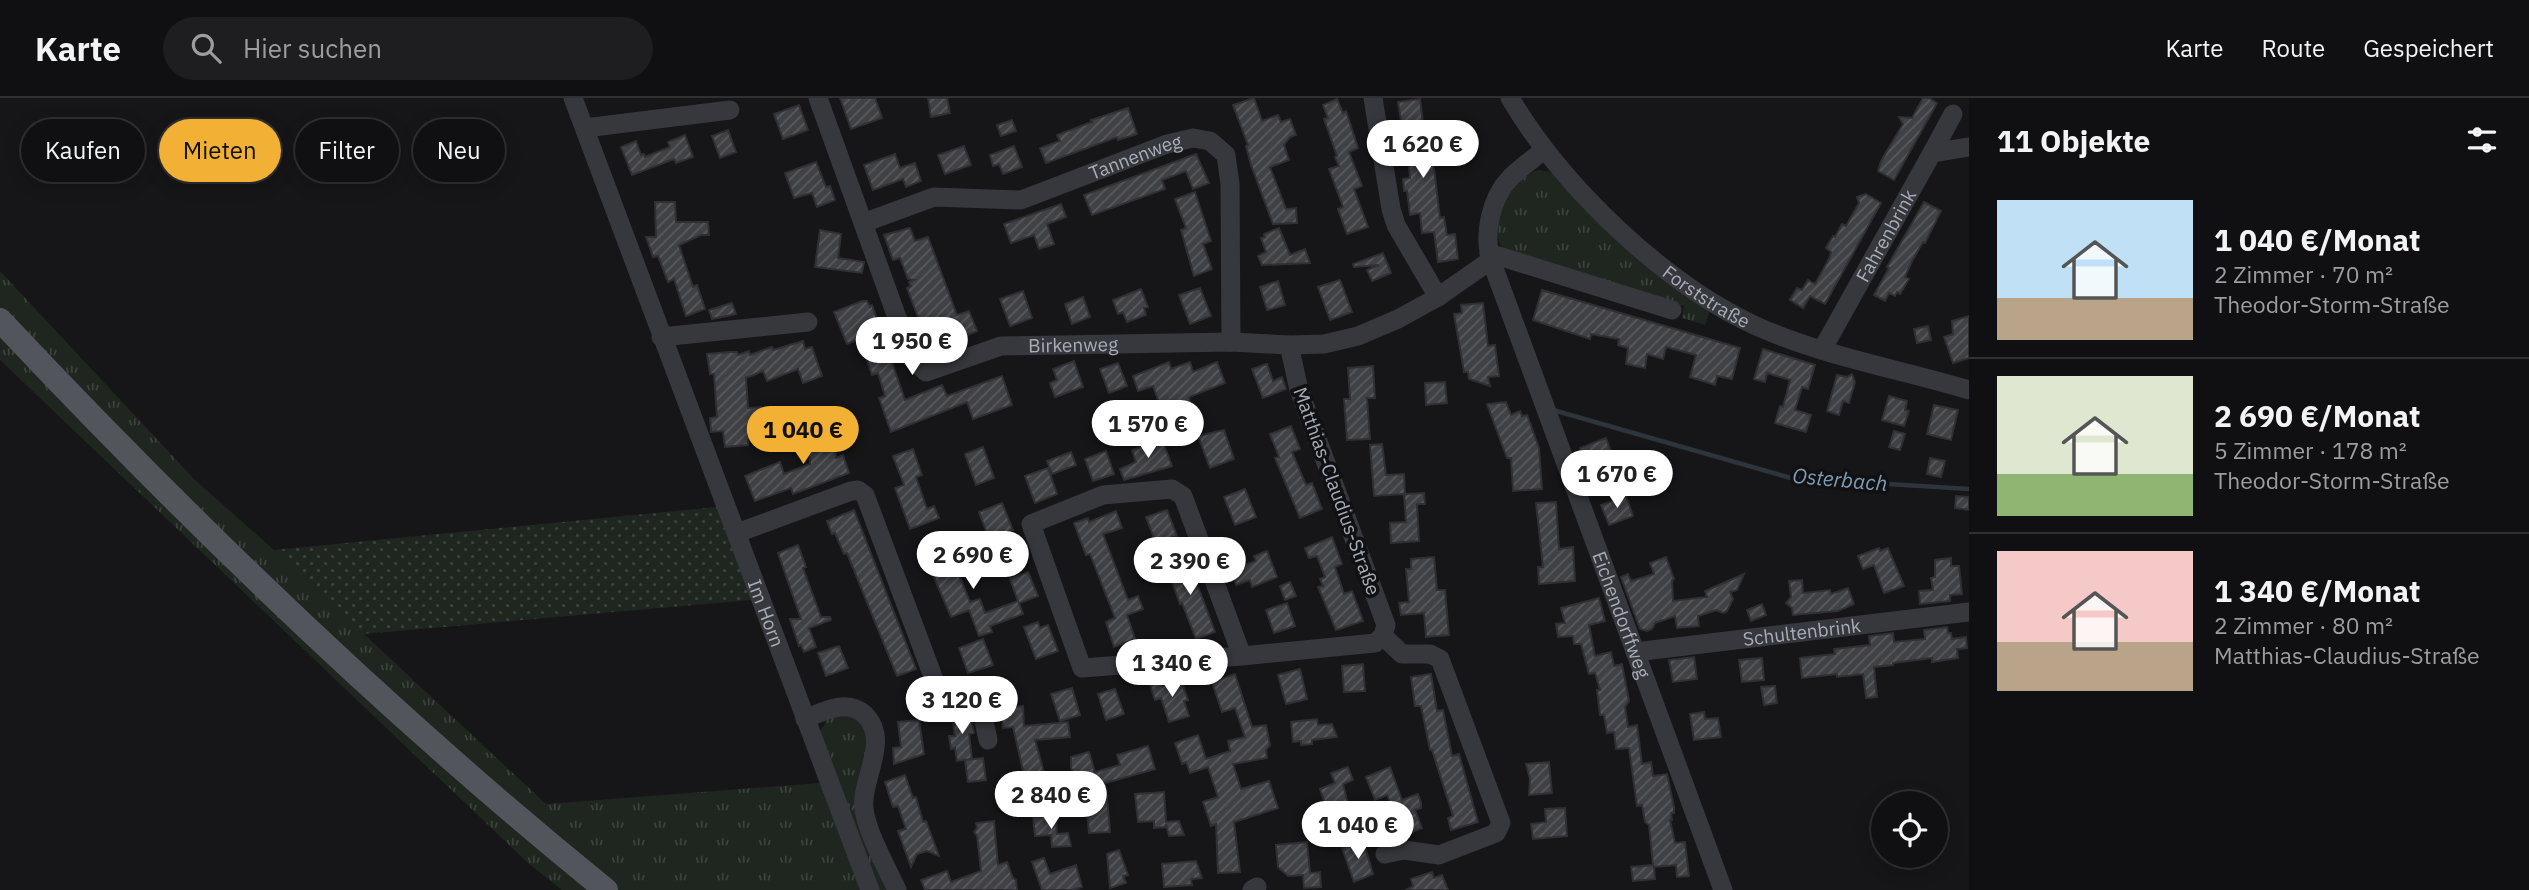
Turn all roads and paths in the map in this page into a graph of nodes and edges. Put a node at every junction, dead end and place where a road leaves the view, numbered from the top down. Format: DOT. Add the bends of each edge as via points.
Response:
graph roads {
  1 [pos="573,98"];
  2 [pos="818,98"];
  3 [pos="1373,98"];
  4 [pos="1510,98"];
  5 [pos="730,110"];
  6 [pos="1953,114"];
  7 [pos="585,128"];
  8 [pos="1969,147"];
  9 [pos="1544,150"];
  10 [pos="1932,153"];
  11 [pos="863,223"];
  12 [pos="1490,257"];
  13 [pos="1438,297"];
  14 [pos="1672,310"];
  15 [pos="0,320"];
  16 [pos="808,322"];
  17 [pos="661,337"];
  18 [pos="1231,342"];
  19 [pos="1289,345"];
  20 [pos="1822,349"];
  21 [pos="1969,390"];
  22 [pos="737,533"];
  23 [pos="1969,612"];
  24 [pos="1383,636"];
  25 [pos="1635,652"];
  26 [pos="1242,656"];
  27 [pos="805,719"];
  28 [pos="988,740"];
  29 [pos="1385,853"];
  30 [pos="606,890"];
  31 [pos="870,890"];
  32 [pos="897,890"];
  33 [pos="1723,890"];
  1 -- 7 [label="street, Im Horn"];
  2 -- 11 [label="street, Birkenweg"];
  3 -- 13 [label="street" via="1396,225"];
  4 -- 9 [label="street, Forststraße"];
  5 -- 7 [label="street"];
  6 -- 10 [label="street, Fahrenbrink"];
  7 -- 17 [label="street, Im Horn"];
  8 -- 10 [label="street"];
  9 -- 12 [label="street, Eichendorffweg" via="1500,191 1489,225"];
  9 -- 20 [label="street, Forststraße" via="1588,200 1651,259 1724,309"];
  10 -- 20 [label="street, Fahrenbrink"];
  11 -- 18 [label="street, Birkenweg" via="912,359 926,372 1001,346"];
  11 -- 18 [label="street, Tannenweg" via="934,197 1021,200 1167,144 1193,138 1210,141 1226,155 1230,184"];
  12 -- 13 [label="street, Birkenweg"];
  12 -- 14 [label="street, Forststraße"];
  12 -- 25 [label="street, Eichendorffweg"];
  13 -- 19 [label="street, Birkenweg" via="1358,336 1324,344"];
  15 -- 30 [label="main road" via="260,583 400,713"];
  16 -- 17 [label="street"];
  17 -- 22 [label="street, Im Horn"];
  18 -- 19 [label="street, Birkenweg"];
  19 -- 24 [label="street, Matthias-Claudius-Straße" via="1299,390 1386,625"];
  20 -- 21 [label="street, Forststraße"];
  22 -- 27 [label="street, Im Horn"];
  22 -- 28 [label="street" via="851,491 865,495 938,690 977,687"];
  23 -- 25 [label="street, Schultenbrink"];
  24 -- 26 [label="street" via="1375,643"];
  24 -- 29 [label="street" via="1402,654 1430,654 1440,659 1501,823 1496,833 1439,855 1404,850"];
  25 -- 33 [label="street, Eichendorffweg"];
  26 -- 26 [label="street" via="1183,496 1172,489 1103,495 1031,524 1082,668"];
  27 -- 31 [label="street, Im Horn"];
  27 -- 32 [label="street" via="850,706 870,720 876,735 864,810"];
}
